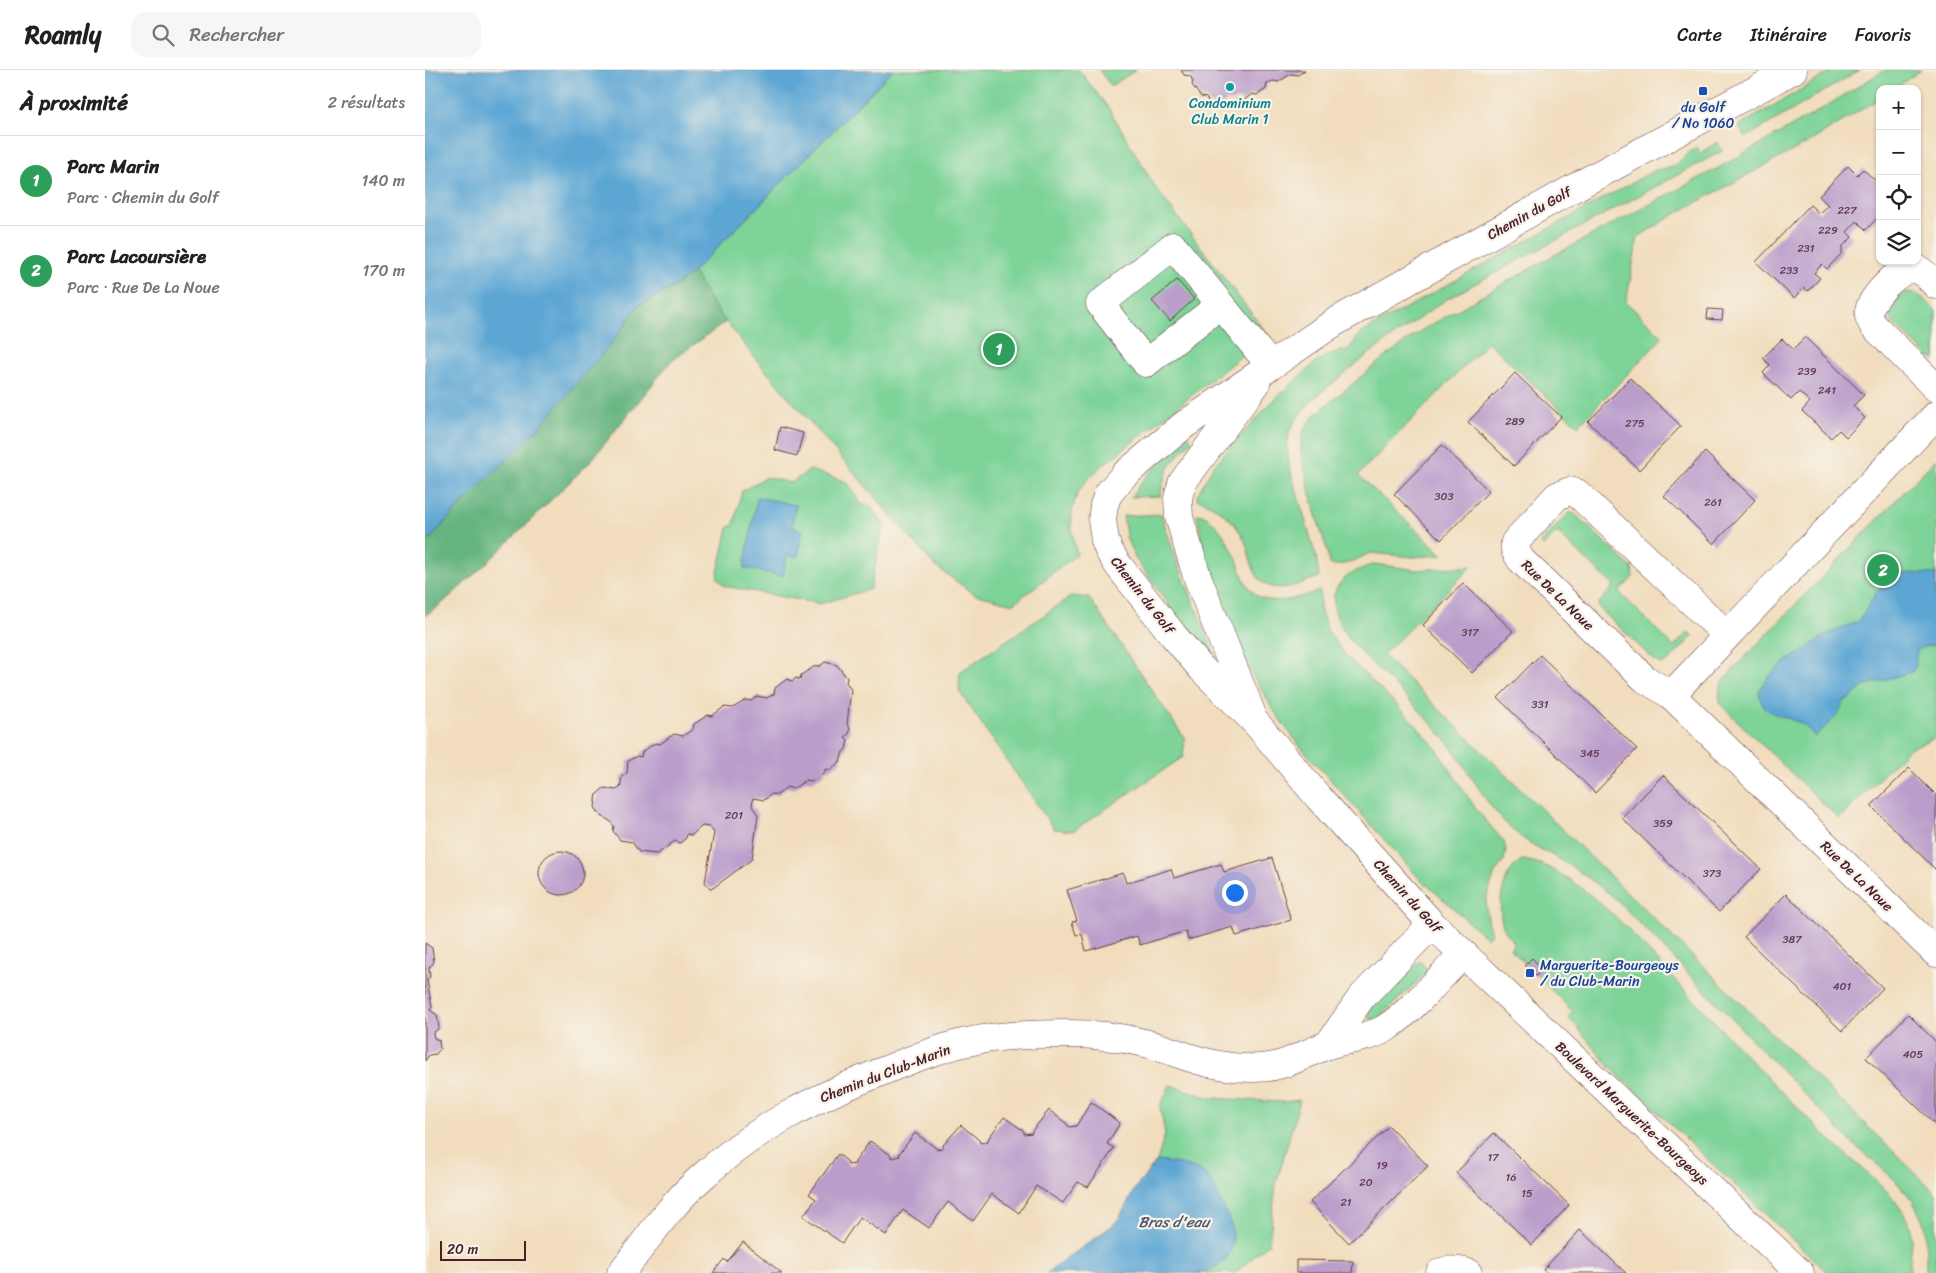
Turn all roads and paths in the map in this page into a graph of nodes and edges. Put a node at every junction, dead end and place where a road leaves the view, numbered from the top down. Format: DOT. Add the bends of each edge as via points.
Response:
graph roads {
  1 [pos="1793,70"];
  2 [pos="1936,285"];
  3 [pos="1220,305"];
  4 [pos="1270,366"];
  5 [pos="1936,388"];
  6 [pos="1936,415"];
  7 [pos="1727,635"];
  8 [pos="1671,695"];
  9 [pos="1256,723"];
  10 [pos="1432,924"];
  11 [pos="1936,953"];
  12 [pos="1463,954"];
  13 [pos="1328,1044"];
  14 [pos="621,1273"];
  15 [pos="1440,1273"];
  16 [pos="1468,1273"];
  17 [pos="1801,1273"];
  1 -- 4 [label="street, Chemin du Golf" via="1393,288"];
  2 -- 5 [label="street" via="1920,271 1907,269 1876,296 1869,311 1874,326"];
  3 -- 4 [label="street"];
  4 -- 9 [label="street, Chemin du Golf" via="1187,476 1179,491 1177,506 1197,576"];
  4 -- 9 [label="street, Chemin du Golf" via="1184,425 1125,475 1109,494 1103,513 1105,540 1118,564 1202,670"];
  6 -- 7 [label="street"];
  7 -- 8 [label="street"];
  7 -- 8 [label="street, Rue De La Noue" via="1577,493 1570,491 1557,496 1519,536 1514,547 1521,560 1645,679"];
  8 -- 11 [label="street, Rue De La Noue"];
  9 -- 10 [label="street, Chemin du Golf"];
  10 -- 12 [label="street, Chemin du Golf"];
  10 -- 13 [label="street" via="1361,998"];
  12 -- 13 [label="street, Chemin du Club-Marin" via="1416,1002 1379,1032"];
  12 -- 17 [label="street, Boulevard Marguerite-Bourgeoys"];
  13 -- 14 [label="street, Chemin du Club-Marin" via="1281,1065 1266,1068 1201,1062 1147,1043 1086,1034 1013,1035 928,1054 790,1112 752,1137 707,1172 680,1199"];
  15 -- 16 [label="street"];
}
